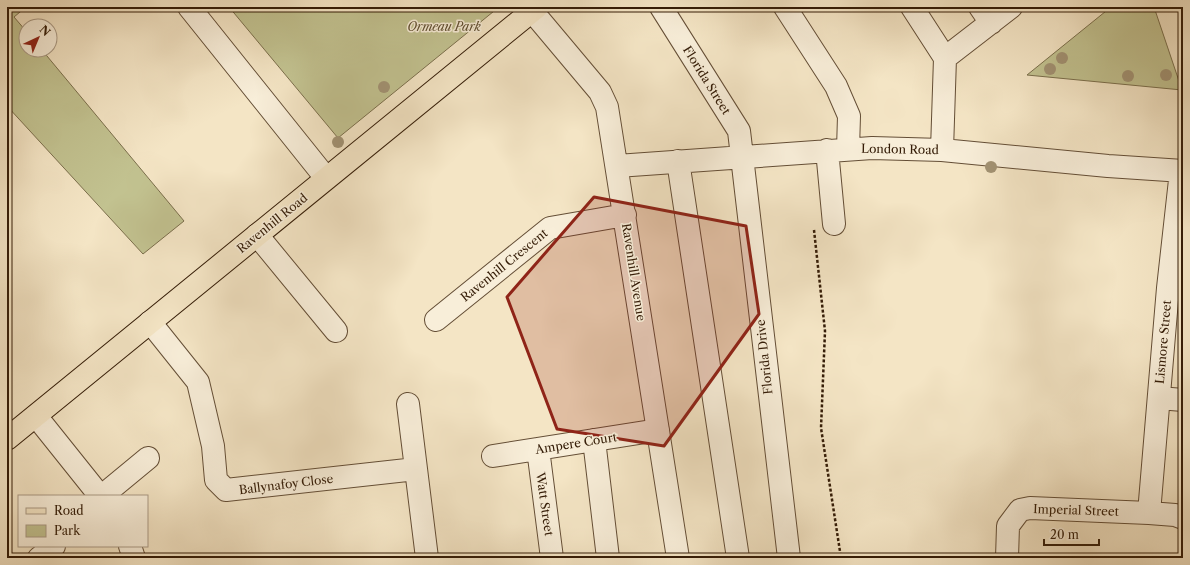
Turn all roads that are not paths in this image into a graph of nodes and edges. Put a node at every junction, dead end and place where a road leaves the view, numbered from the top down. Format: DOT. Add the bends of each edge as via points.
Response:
graph roads {
  1 [pos="189,7"];
  2 [pos="661,7"];
  3 [pos="785,7"];
  4 [pos="912,7"];
  5 [pos="1012,7"];
  6 [pos="535,9"];
  7 [pos="986,15"];
  8 [pos="945,58"];
  9 [pos="838,150"];
  10 [pos="942,150"];
  11 [pos="743,156"];
  12 [pos="678,161"];
  13 [pos="617,166"];
  14 [pos="1182,171"];
  15 [pos="326,178"];
  16 [pos="625,215"];
  17 [pos="834,224"];
  18 [pos="257,235"];
  19 [pos="1175,289"];
  20 [pos="436,320"];
  21 [pos="150,322"];
  22 [pos="336,331"];
  23 [pos="1159,398"];
  24 [pos="1183,400"];
  25 [pos="408,404"];
  26 [pos="36,416"];
  27 [pos="658,430"];
  28 [pos="7,440"];
  29 [pos="594,440"];
  30 [pos="538,449"];
  31 [pos="493,456"];
  32 [pos="148,458"];
  33 [pos="416,469"];
  34 [pos="100,495"];
  35 [pos="102,495"];
  36 [pos="1149,513"];
  37 [pos="1183,518"];
  38 [pos="53,547"];
  39 [pos="130,547"];
  40 [pos="39,558"];
  41 [pos="134,558"];
  42 [pos="427,558"];
  43 [pos="552,558"];
  44 [pos="608,558"];
  45 [pos="678,558"];
  46 [pos="738,558"];
  47 [pos="788,558"];
  48 [pos="1007,558"];
  1 -- 15 [label="street"];
  2 -- 11 [label="street, Florida Street" via="739,131"];
  3 -- 9 [label="street" via="836,86 849,116"];
  4 -- 8 [label="street"];
  5 -- 7 [label="street"];
  6 -- 13 [label="street, Ravenhill Avenue" via="600,92 607,107"];
  6 -- 15 [label="main road, Ravenhill Road"];
  7 -- 8 [label="street"];
  8 -- 10 [label="street"];
  9 -- 10 [label="street, London Road"];
  9 -- 11 [label="street, London Road"];
  9 -- 17 [label="street"];
  10 -- 14 [label="street, London Road"];
  11 -- 12 [label="street, London Road"];
  11 -- 47 [label="street, Florida Drive"];
  12 -- 13 [label="street, London Road"];
  12 -- 46 [label="street"];
  13 -- 16 [label="street, Ravenhill Avenue"];
  14 -- 19 [label="street, Lismore Street"];
  15 -- 18 [label="main road, Ravenhill Road"];
  16 -- 20 [label="street, Ravenhill Crescent" via="550,228"];
  16 -- 27 [label="street, Ravenhill Avenue"];
  18 -- 21 [label="main road, Ravenhill Road"];
  18 -- 22 [label="street"];
  19 -- 23 [label="street, Lismore Street"];
  21 -- 26 [label="main road, Ravenhill Road"];
  21 -- 33 [label="street, Ballynafoy Close" via="198,382 213,446 216,480 226,490"];
  23 -- 24 [label="street"];
  23 -- 36 [label="street, Lismore Street"];
  25 -- 33 [label="street"];
  26 -- 28 [label="main road, Ravenhill Road"];
  26 -- 34 [label="street"];
  27 -- 29 [label="street, Ampere Court"];
  27 -- 45 [label="street, Ravenhill Avenue"];
  29 -- 30 [label="street, Ampere Court"];
  29 -- 44 [label="street"];
  30 -- 31 [label="street, Ampere Court"];
  30 -- 43 [label="street, Watt Street"];
  32 -- 35 [label="street"];
  33 -- 42 [label="street"];
  36 -- 37 [label="street, Imperial Street"];
  36 -- 48 [label="street, Imperial Street" via="1030,508 1020,510 1008,526"];
  38 -- 40 [label="street"];
  39 -- 41 [label="street"];
}
